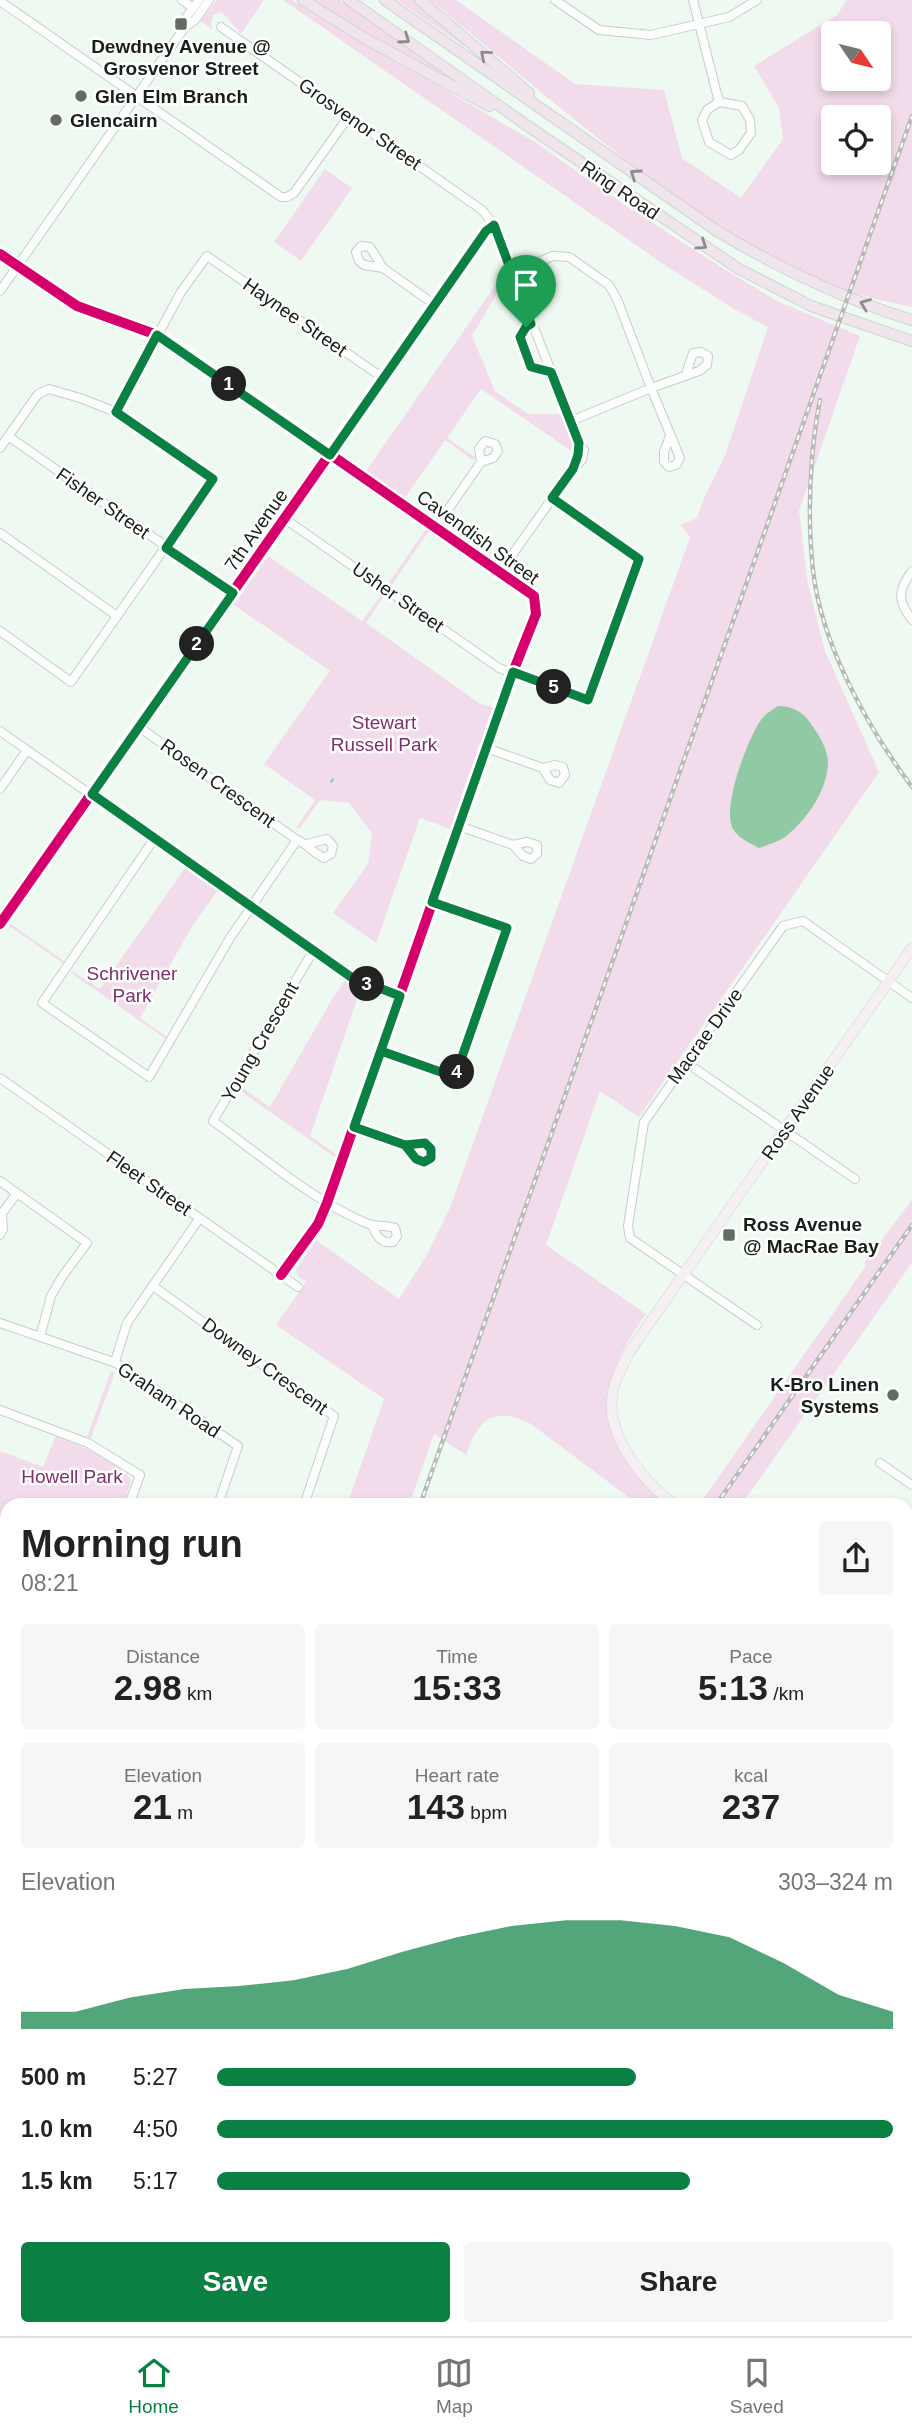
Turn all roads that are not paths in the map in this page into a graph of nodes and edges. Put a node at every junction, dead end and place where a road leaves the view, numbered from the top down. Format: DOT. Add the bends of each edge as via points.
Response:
graph roads {
  1 [pos="182,0"];
  2 [pos="209,0"];
  3 [pos="303,0"];
  4 [pos="349,0"];
  5 [pos="385,0"];
  6 [pos="420,0"];
  7 [pos="555,0"];
  8 [pos="693,0"];
  9 [pos="757,0"];
  10 [pos="0,1"];
  11 [pos="196,4"];
  12 [pos="700,24"];
  13 [pos="185,27"];
  14 [pos="220,27"];
  15 [pos="136,97"];
  16 [pos="719,102"];
  17 [pos="349,116"];
  18 [pos="531,129"];
  19 [pos="574,131"];
  20 [pos="494,225"];
  21 [pos="0,254"];
  22 [pos="17,266"];
  23 [pos="383,268"];
  24 [pos="511,273"];
  25 [pos="0,290"];
  26 [pos="435,305"];
  27 [pos="912,320"];
  28 [pos="531,324"];
  29 [pos="157,335"];
  30 [pos="912,341"];
  31 [pos="551,372"];
  32 [pos="686,374"];
  33 [pos="383,378"];
  34 [pos="651,388"];
  35 [pos="116,412"];
  36 [pos="571,421"];
  37 [pos="8,436"];
  38 [pos="670,436"];
  39 [pos="0,448"];
  40 [pos="330,455"];
  41 [pos="481,462"];
  42 [pos="552,498"];
  43 [pos="285,519"];
  44 [pos="436,527"];
  45 [pos="0,534"];
  46 [pos="166,548"];
  47 [pos="912,571"];
  48 [pos="500,572"];
  49 [pos="233,593"];
  50 [pos="117,616"];
  51 [pos="912,620"];
  52 [pos="0,631"];
  53 [pos="513,672"];
  54 [pos="139,727"];
  55 [pos="0,730"];
  56 [pos="486,748"];
  57 [pos="27,750"];
  58 [pos="543,768"];
  59 [pos="0,789"];
  60 [pos="92,794"];
  61 [pos="458,826"];
  62 [pos="154,839"];
  63 [pos="297,840"];
  64 [pos="307,844"];
  65 [pos="513,845"];
  66 [pos="432,902"];
  67 [pos="251,907"];
  68 [pos="0,924"];
  69 [pos="912,948"];
  70 [pos="313,951"];
  71 [pos="889,982"];
  72 [pos="400,996"];
  73 [pos="912,998"];
  74 [pos="381,1051"];
  75 [pos="687,1063"];
  76 [pos="0,1078"];
  77 [pos="354,1127"];
  78 [pos="785,1130"];
  79 [pos="405,1145"];
  80 [pos="855,1179"];
  81 [pos="0,1181"];
  82 [pos="17,1193"];
  83 [pos="327,1203"];
  84 [pos="1,1215"];
  85 [pos="199,1219"];
  86 [pos="372,1225"];
  87 [pos="0,1235"];
  88 [pos="281,1275"];
  89 [pos="684,1275"];
  90 [pos="153,1286"];
  91 [pos="298,1287"];
  92 [pos="0,1323"];
  93 [pos="757,1325"];
  94 [pos="40,1337"];
  95 [pos="115,1362"];
  96 [pos="0,1410"];
  97 [pos="880,1463"];
  98 [pos="912,1485"];
  99 [pos="132,1498"];
  100 [pos="220,1498"];
  101 [pos="306,1498"];
  102 [pos="665,1498"];
  1 -- 11 [label="street"];
  2 -- 13 [label="street"];
  3 -- 18 [label="highway"];
  4 -- 18 [label="highway, Ring Road, one-way"];
  5 -- 19 [label="highway, Ring Road"];
  19 -- 6 [label="highway, one-way"];
  7 -- 12 [label="street" via="607,32 651,35"];
  8 -- 12 [label="street"];
  9 -- 12 [label="street" via="729,16"];
  10 -- 15 [label="street"];
  11 -- 13 [label="street"];
  12 -- 16 [label="street"];
  13 -- 15 [label="street"];
  14 -- 17 [label="street, Grosvenor Street"];
  15 -- 17 [label="street" via="287,197"];
  15 -- 22 [label="street"];
  16 -- 16 [label="street" via="706,110 702,120 709,142 731,155 751,133 750,120 742,106"];
  17 -- 20 [label="street, Grosvenor Street" via="482,210"];
  18 -- 30 [label="highway, Ring Road, one-way" via="707,249 773,288"];
  27 -- 19 [label="highway, Ring Road, one-way" via="818,286 752,252"];
  20 -- 24 [label="street"];
  20 -- 26 [label="street, 7th Avenue"];
  21 -- 22 [label="street, Cavendish Street"];
  22 -- 25 [label="street"];
  22 -- 29 [label="street, Cavendish Street" via="77,306"];
  23 -- 26 [label="street"];
  24 -- 28 [label="street"];
  24 -- 34 [label="street" via="553,256 569,257 609,285"];
  26 -- 33 [label="street, 7th Avenue"];
  28 -- 31 [label="street"];
  28 -- 31 [label="street" via="520,337 531,367"];
  29 -- 33 [label="street, Haynee Street" via="207,256"];
  29 -- 35 [label="street"];
  29 -- 40 [label="street, Cavendish Street"];
  31 -- 36 [label="street"];
  32 -- 34 [label="street"];
  33 -- 40 [label="street, 7th Avenue"];
  34 -- 36 [label="street"];
  34 -- 38 [label="street"];
  35 -- 37 [label="street" via="49,389 38,394"];
  35 -- 46 [label="street" via="213,479"];
  36 -- 42 [label="street" via="578,455"];
  37 -- 39 [label="street"];
  37 -- 46 [label="street, Fisher Street"];
  40 -- 43 [label="street, 7th Avenue"];
  40 -- 44 [label="street, Cavendish Street"];
  41 -- 44 [label="street"];
  42 -- 48 [label="street"];
  42 -- 53 [label="street, Usher Street" via="639,559 588,700"];
  43 -- 49 [label="street, 7th Avenue"];
  43 -- 53 [label="street, Usher Street" via="499,668"];
  44 -- 48 [label="street, Cavendish Street"];
  45 -- 50 [label="street"];
  46 -- 49 [label="street, Fisher Street"];
  46 -- 50 [label="street"];
  47 -- 51 [label="street" via="901,592 902,607"];
  48 -- 53 [label="street, Cavendish Street" via="534,596 536,614"];
  49 -- 54 [label="street, 7th Avenue"];
  50 -- 52 [label="street" via="71,682"];
  53 -- 56 [label="street, Cavendish Street"];
  54 -- 60 [label="street, 7th Avenue"];
  54 -- 63 [label="street, Rosen Crescent"];
  55 -- 57 [label="street"];
  56 -- 58 [label="street"];
  56 -- 61 [label="street, Cavendish Street"];
  57 -- 59 [label="street"];
  57 -- 60 [label="street"];
  60 -- 62 [label="street"];
  60 -- 68 [label="street, 7th Avenue"];
  61 -- 65 [label="street"];
  61 -- 66 [label="street, Cavendish Street"];
  62 -- 67 [label="street"];
  62 -- 67 [label="street" via="42,1003 149,1077"];
  63 -- 64 [label="street, Rosen Crescent"];
  63 -- 67 [label="street"];
  66 -- 72 [label="street, Cavendish Street"];
  66 -- 74 [label="street" via="507,928 455,1077"];
  67 -- 70 [label="street"];
  69 -- 71 [label="main road, Ross Avenue"];
  70 -- 72 [label="street" via="351,977"];
  70 -- 83 [label="street, Young Crescent" via="213,1121"];
  71 -- 73 [label="street, Macrae Drive"];
  71 -- 75 [label="street, Macrae Drive" via="803,921 783,926"];
  71 -- 78 [label="main road, Ross Avenue"];
  72 -- 74 [label="street, Cavendish Street"];
  74 -- 77 [label="street, Cavendish Street"];
  75 -- 78 [label="street"];
  75 -- 89 [label="street, Macrae Drive" via="643,1122 628,1226 630,1238"];
  76 -- 85 [label="street, Fleet Street"];
  77 -- 79 [label="street"];
  77 -- 83 [label="street, Cavendish Street"];
  78 -- 80 [label="street"];
  78 -- 89 [label="main road, Ross Avenue"];
  81 -- 82 [label="street"];
  82 -- 84 [label="street"];
  82 -- 94 [label="street" via="88,1243 51,1296"];
  83 -- 86 [label="street"];
  83 -- 88 [label="street, Cavendish Street" via="318,1224"];
  84 -- 87 [label="street"];
  85 -- 88 [label="street, Fleet Street"];
  85 -- 90 [label="street"];
  88 -- 91 [label="street, Fleet Street"];
  89 -- 93 [label="street, Macrae Drive"];
  89 -- 102 [label="main road" via="630,1351 612,1393 612,1420 631,1460"];
  90 -- 95 [label="street" via="127,1323"];
  90 -- 101 [label="street, Downey Crescent" via="334,1416"];
  92 -- 94 [label="street, Graham Road"];
  94 -- 95 [label="street, Graham Road"];
  95 -- 100 [label="street, Graham Road" via="238,1446"];
  96 -- 99 [label="street" via="88,1443 140,1475"];
  97 -- 98 [label="street"];
}
